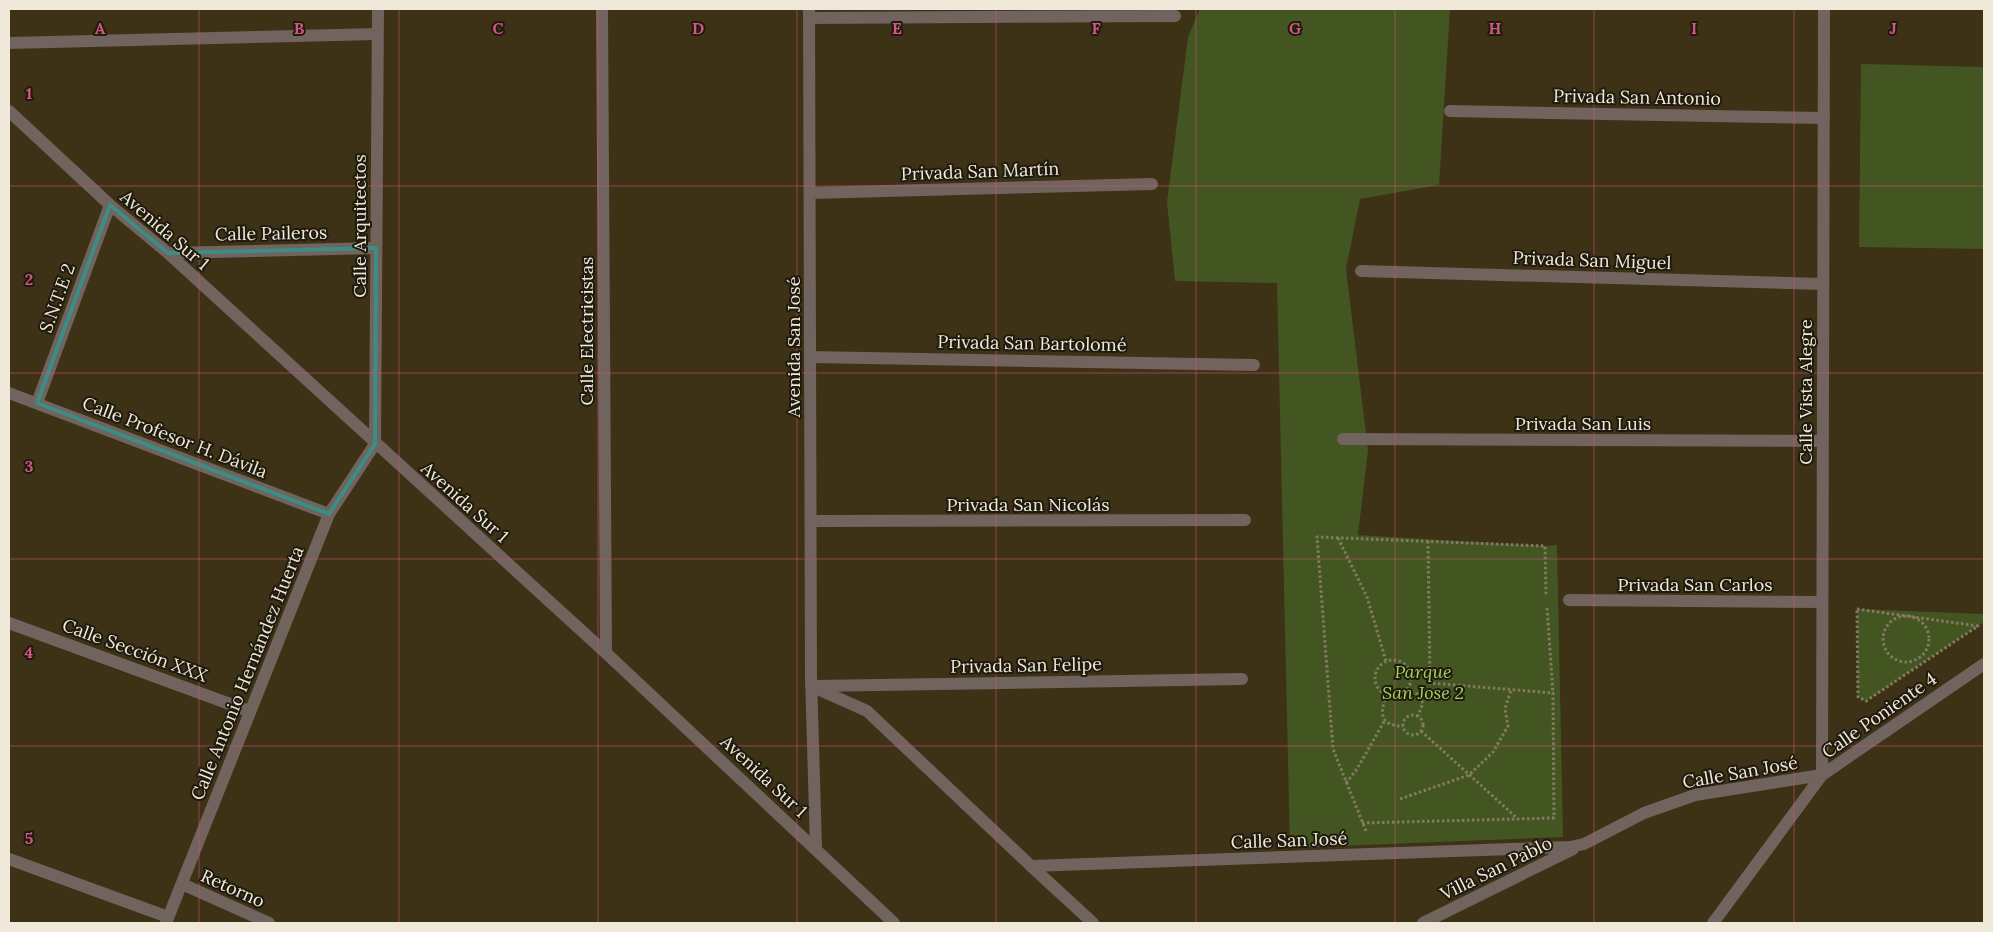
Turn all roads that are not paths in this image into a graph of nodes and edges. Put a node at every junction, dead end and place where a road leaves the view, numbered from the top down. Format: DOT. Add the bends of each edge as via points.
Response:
graph roads {
  1 [pos="378,9"];
  2 [pos="602,9"];
  3 [pos="1824,9"];
  4 [pos="810,13"];
  5 [pos="1175,16"];
  6 [pos="377,34"];
  7 [pos="9,43"];
  8 [pos="9,111"];
  9 [pos="1450,111"];
  10 [pos="1824,118"];
  11 [pos="1152,184"];
  12 [pos="810,193"];
  13 [pos="110,205"];
  14 [pos="376,248"];
  15 [pos="168,254"];
  16 [pos="1361,272"];
  17 [pos="1823,284"];
  18 [pos="810,357"];
  19 [pos="1254,365"];
  20 [pos="9,393"];
  21 [pos="37,403"];
  22 [pos="1344,439"];
  23 [pos="1822,441"];
  24 [pos="376,444"];
  25 [pos="329,514"];
  26 [pos="1245,520"];
  27 [pos="811,521"];
  28 [pos="1569,600"];
  29 [pos="1822,602"];
  30 [pos="9,623"];
  31 [pos="606,653"];
  32 [pos="1984,664"];
  33 [pos="1242,679"];
  34 [pos="811,686"];
  35 [pos="250,711"];
  36 [pos="1822,775"];
  37 [pos="1584,844"];
  38 [pos="816,848"];
  39 [pos="9,859"];
  40 [pos="1031,866"];
  41 [pos="182,884"];
  42 [pos="167,920"];
  43 [pos="269,923"];
  44 [pos="894,923"];
  45 [pos="1093,923"];
  46 [pos="1423,923"];
  47 [pos="1713,923"];
  1 -- 6 [label="street, Calle Arquitectos"];
  2 -- 31 [label="street, Calle Electricistas"];
  3 -- 10 [label="street, Calle Vista Alegre"];
  4 -- 5 [label="street"];
  4 -- 12 [label="street, Avenida San José"];
  6 -- 7 [label="street"];
  6 -- 14 [label="street, Calle Arquitectos"];
  8 -- 13 [label="street, Avenida Sur 1"];
  9 -- 10 [label="street, Privada San Antonio"];
  10 -- 17 [label="street, Calle Vista Alegre"];
  11 -- 12 [label="street, Privada San Martín"];
  12 -- 18 [label="street, Avenida San José"];
  13 -- 15 [label="street, Avenida Sur 1"];
  13 -- 21 [label="street, S.N.T.E 2"];
  14 -- 15 [label="street, Calle Paileros"];
  14 -- 24 [label="street, Calle Arquitectos"];
  15 -- 24 [label="street, Avenida Sur 1"];
  16 -- 17 [label="street, Privada San Miguel"];
  17 -- 23 [label="street, Calle Vista Alegre"];
  18 -- 19 [label="street, Privada San Bartolomé"];
  18 -- 27 [label="street, Avenida San José"];
  20 -- 21 [label="street, Calle Profesor H. Dávila"];
  21 -- 25 [label="street, Calle Profesor H. Dávila"];
  22 -- 23 [label="street, Privada San Luis"];
  23 -- 29 [label="street, Calle Vista Alegre"];
  24 -- 25 [label="street, Calle Antonio Hernández Huerta"];
  24 -- 31 [label="street, Avenida Sur 1"];
  25 -- 35 [label="street, Calle Antonio Hernández Huerta"];
  26 -- 27 [label="street, Privada San Nicolás"];
  27 -- 34 [label="street, Avenida San José"];
  28 -- 29 [label="street, Privada San Carlos"];
  29 -- 36 [label="street, Calle Vista Alegre"];
  30 -- 35 [label="street, Calle Sección XXX"];
  31 -- 38 [label="street, Avenida Sur 1"];
  32 -- 36 [label="street, Calle Poniente 4"];
  33 -- 34 [label="street, Privada San Felipe"];
  34 -- 38 [label="street, Avenida San José"];
  34 -- 40 [label="street" via="867,711"];
  35 -- 41 [label="street, Calle Antonio Hernández Huerta"];
  36 -- 37 [label="street, Calle San José" via="1695,795 1644,813"];
  36 -- 47 [label="street, Calle Poniente 4"];
  37 -- 40 [label="street, Calle San José"];
  37 -- 46 [label="street, Villa San Pablo"];
  38 -- 44 [label="street, Avenida Sur 1"];
  39 -- 42 [label="street"];
  40 -- 45 [label="street"];
  41 -- 42 [label="street, Calle Antonio Hernández Huerta"];
  41 -- 43 [label="street, Retorno"];
}
